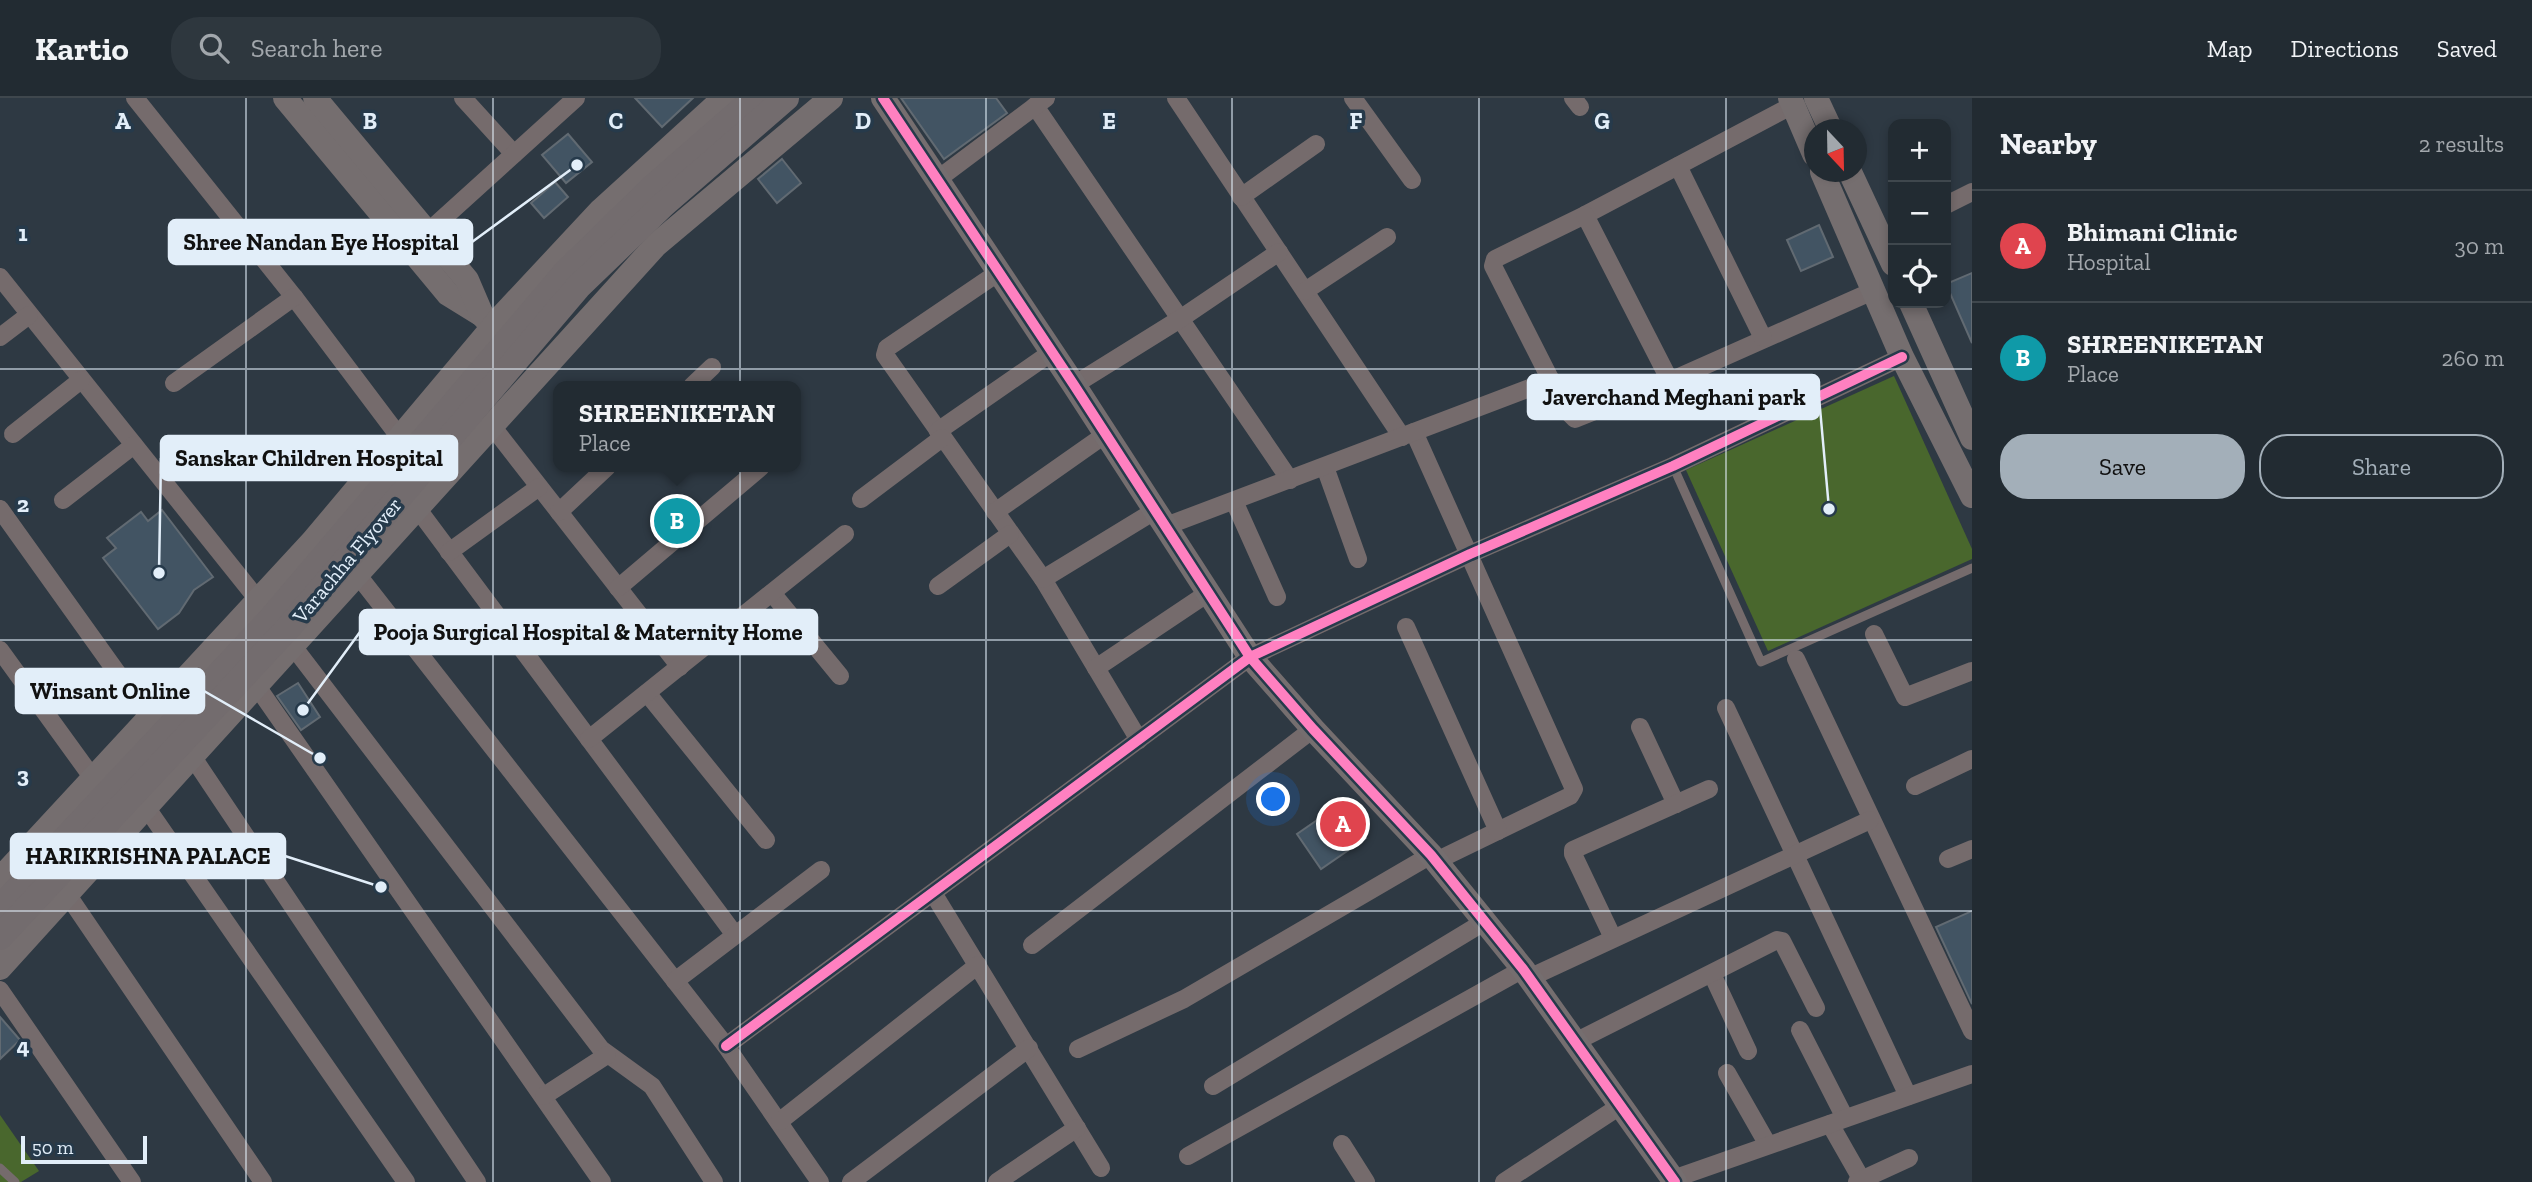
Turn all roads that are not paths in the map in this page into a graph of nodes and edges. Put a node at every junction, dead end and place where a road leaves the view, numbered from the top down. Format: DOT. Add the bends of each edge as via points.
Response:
graph roads {
  1 [pos="135,98"];
  2 [pos="285,98"];
  3 [pos="315,98"];
  4 [pos="463,98"];
  5 [pos="576,98"];
  6 [pos="724,98"];
  7 [pos="755,98"];
  8 [pos="786,98"];
  9 [pos="831,98"];
  10 [pos="883,98"];
  11 [pos="1353,98"];
  12 [pos="1179,99"];
  13 [pos="1800,100"];
  14 [pos="1040,102"];
  15 [pos="1805,119"];
  16 [pos="1820,119"];
  17 [pos="1316,144"];
  18 [pos="514,154"];
  19 [pos="1678,166"];
  20 [pos="938,179"];
  21 [pos="1412,180"];
  22 [pos="1826,182"];
  23 [pos="1856,182"];
  24 [pos="1972,192"];
  25 [pos="1241,197"];
  26 [pos="1951,202"];
  27 [pos="1585,215"];
  28 [pos="428,232"];
  29 [pos="1887,233"];
  30 [pos="1387,237"];
  31 [pos="1856,248"];
  32 [pos="1279,252"];
  33 [pos="999,272"];
  34 [pos="0,277"];
  35 [pos="1875,290"];
  36 [pos="1305,291"];
  37 [pos="294,297"];
  38 [pos="1913,308"];
  39 [pos="29,315"];
  40 [pos="1180,319"];
  41 [pos="487,321"];
  42 [pos="0,337"];
  43 [pos="1763,338"];
  44 [pos="1052,352"];
  45 [pos="1902,357"];
  46 [pos="712,367"];
  47 [pos="537,376"];
  48 [pos="81,380"];
  49 [pos="1551,380"];
  50 [pos="697,381"];
  51 [pos="1670,381"];
  52 [pos="174,383"];
  53 [pos="1074,386"];
  54 [pos="492,426"];
  55 [pos="1106,433"];
  56 [pos="13,434"];
  57 [pos="940,434"];
  58 [pos="1408,435"];
  59 [pos="1972,438"];
  60 [pos="401,439"];
  61 [pos="134,445"];
  62 [pos="1673,466"];
  63 [pos="1325,467"];
  64 [pos="602,472"];
  65 [pos="755,472"];
  66 [pos="1290,480"];
  67 [pos="539,487"];
  68 [pos="1972,496"];
  69 [pos="861,499"];
  70 [pos="63,500"];
  71 [pos="1234,501"];
  72 [pos="416,508"];
  73 [pos="0,509"];
  74 [pos="559,512"];
  75 [pos="995,512"];
  76 [pos="1161,518"];
  77 [pos="845,534"];
  78 [pos="1010,534"];
  79 [pos="449,552"];
  80 [pos="1469,554"];
  81 [pos="1358,559"];
  82 [pos="1972,568"];
  83 [pos="357,574"];
  84 [pos="1043,579"];
  85 [pos="938,586"];
  86 [pos="618,588"];
  87 [pos="772,593"];
  88 [pos="1208,593"];
  89 [pos="1277,597"];
  90 [pos="258,600"];
  91 [pos="1406,627"];
  92 [pos="1874,634"];
  93 [pos="292,645"];
  94 [pos="0,650"];
  95 [pos="1251,657"];
  96 [pos="1796,659"];
  97 [pos="680,667"];
  98 [pos="1096,668"];
  99 [pos="1972,671"];
  100 [pos="840,676"];
  101 [pos="256,685"];
  102 [pos="647,693"];
  103 [pos="1726,708"];
  104 [pos="148,716"];
  105 [pos="1640,727"];
  106 [pos="1313,729"];
  107 [pos="589,739"];
  108 [pos="1139,740"];
  109 [pos="192,756"];
  110 [pos="1972,759"];
  111 [pos="92,777"];
  112 [pos="1915,786"];
  113 [pos="1709,789"];
  114 [pos="1676,804"];
  115 [pos="146,807"];
  116 [pos="1870,820"];
  117 [pos="1498,831"];
  118 [pos="766,840"];
  119 [pos="1972,849"];
  120 [pos="1793,854"];
  121 [pos="1433,858"];
  122 [pos="1948,859"];
  123 [pos="821,870"];
  124 [pos="0,879"];
  125 [pos="933,892"];
  126 [pos="67,894"];
  127 [pos="0,908"];
  128 [pos="1484,922"];
  129 [pos="735,935"];
  130 [pos="0,937"];
  131 [pos="1613,939"];
  132 [pos="1032,945"];
  133 [pos="978,965"];
  134 [pos="0,968"];
  135 [pos="1526,973"];
  136 [pos="1712,974"];
  137 [pos="675,981"];
  138 [pos="0,990"];
  139 [pos="1816,1008"];
  140 [pos="1800,1030"];
  141 [pos="1972,1031"];
  142 [pos="1575,1042"];
  143 [pos="726,1046"];
  144 [pos="1029,1048"];
  145 [pos="1078,1049"];
  146 [pos="1748,1051"];
  147 [pos="607,1055"];
  148 [pos="1727,1073"];
  149 [pos="1972,1073"];
  150 [pos="1213,1086"];
  151 [pos="544,1096"];
  152 [pos="1908,1096"];
  153 [pos="1620,1106"];
  154 [pos="780,1121"];
  155 [pos="1838,1121"];
  156 [pos="1077,1128"];
  157 [pos="1342,1144"];
  158 [pos="1768,1145"];
  159 [pos="1188,1156"];
  160 [pos="1909,1158"];
  161 [pos="0,1168"];
  162 [pos="1101,1168"];
  163 [pos="1513,1180"];
  164 [pos="1674,1180"];
  165 [pos="1861,1181"];
  166 [pos="15,1182"];
  167 [pos="132,1182"];
  168 [pos="263,1182"];
  169 [pos="406,1182"];
  170 [pos="477,1182"];
  171 [pos="602,1182"];
  172 [pos="714,1182"];
  173 [pos="820,1182"];
  174 [pos="851,1182"];
  175 [pos="997,1182"];
  176 [pos="1366,1182"];
  1 -- 37 [label="street"];
  2 -- 41 [label="street" via="449,294"];
  3 -- 28 [label="street"];
  4 -- 18 [label="street"];
  5 -- 18 [label="street"];
  6 -- 41 [label="street"];
  7 -- 127 [label="main road, Varachha Flyover, bridge" via="653,187 565,273 269,621"];
  8 -- 130 [label="main road, Varachha Flyover, bridge" via="664,204 578,288 289,628"];
  9 -- 47 [label="street" via="656,245"];
  10 -- 20 [label="street"];
  11 -- 21 [label="street"];
  12 -- 25 [label="street"];
  13 -- 15 [label="street"];
  13 -- 16 [label="street"];
  13 -- 19 [label="street"];
  14 -- 20 [label="street"];
  14 -- 40 [label="street"];
  17 -- 25 [label="street"];
  18 -- 28 [label="street"];
  19 -- 27 [label="street"];
  19 -- 43 [label="street"];
  20 -- 33 [label="street"];
  22 -- 31 [label="street"];
  23 -- 29 [label="street"];
  24 -- 26 [label="street"];
  25 -- 32 [label="street"];
  27 -- 49 [label="street" via="1492,263"];
  27 -- 51 [label="street"];
  28 -- 41 [label="street" via="467,280"];
  29 -- 31 [label="street"];
  30 -- 36 [label="street"];
  31 -- 35 [label="street"];
  32 -- 36 [label="street"];
  32 -- 40 [label="street"];
  33 -- 44 [label="street"];
  33 -- 57 [label="street" via="887,348 886,358"];
  34 -- 39 [label="street"];
  35 -- 43 [label="street"];
  35 -- 45 [label="street"];
  36 -- 58 [label="street"];
  37 -- 52 [label="street"];
  37 -- 60 [label="street"];
  38 -- 59 [label="street"];
  39 -- 42 [label="street"];
  39 -- 48 [label="street"];
  40 -- 53 [label="street"];
  40 -- 66 [label="street"];
  41 -- 47 [label="street"];
  41 -- 60 [label="street"];
  43 -- 51 [label="street"];
  44 -- 53 [label="street"];
  44 -- 57 [label="street"];
  45 -- 62 [label="street"];
  45 -- 68 [label="street"];
  46 -- 50 [label="street"];
  47 -- 54 [label="street"];
  48 -- 56 [label="street"];
  48 -- 61 [label="street"];
  49 -- 51 [label="street" via="1575,419"];
  49 -- 58 [label="street"];
  53 -- 55 [label="street"];
  54 -- 67 [label="street"];
  54 -- 72 [label="street"];
  55 -- 75 [label="street"];
  55 -- 76 [label="street"];
  57 -- 69 [label="street"];
  57 -- 75 [label="street"];
  58 -- 63 [label="street"];
  58 -- 80 [label="street"];
  60 -- 90 [label="street"];
  61 -- 70 [label="street"];
  61 -- 90 [label="street"];
  62 -- 80 [label="street"];
  62 -- 82 [label="lane" via="1760,662"];
  63 -- 66 [label="street"];
  63 -- 81 [label="street"];
  64 -- 74 [label="street"];
  65 -- 86 [label="street"];
  66 -- 71 [label="street"];
  67 -- 74 [label="street"];
  67 -- 79 [label="street"];
  71 -- 76 [label="street"];
  71 -- 89 [label="street"];
  72 -- 79 [label="street"];
  72 -- 83 [label="street"];
  73 -- 104 [label="street"];
  74 -- 86 [label="street"];
  75 -- 78 [label="street"];
  76 -- 84 [label="street"];
  76 -- 88 [label="street"];
  77 -- 87 [label="street"];
  78 -- 84 [label="street"];
  78 -- 85 [label="street"];
  79 -- 107 [label="street"];
  80 -- 95 [label="street"];
  80 -- 117 [label="street" via="1574,789 1570,796"];
  83 -- 93 [label="street"];
  83 -- 137 [label="street"];
  84 -- 98 [label="street"];
  86 -- 97 [label="street"];
  87 -- 97 [label="street"];
  87 -- 100 [label="street"];
  88 -- 95 [label="street"];
  88 -- 98 [label="street"];
  90 -- 104 [label="street"];
  91 -- 117 [label="street"];
  92 -- 99 [label="street" via="1905,697"];
  93 -- 101 [label="street"];
  93 -- 147 [label="street"];
  94 -- 111 [label="street"];
  95 -- 106 [label="street"];
  95 -- 108 [label="street"];
  96 -- 116 [label="street"];
  97 -- 102 [label="street"];
  98 -- 108 [label="street"];
  101 -- 109 [label="street"];
  101 -- 151 [label="street"];
  102 -- 107 [label="street"];
  102 -- 118 [label="street"];
  103 -- 120 [label="street"];
  104 -- 109 [label="street"];
  104 -- 111 [label="street"];
  105 -- 114 [label="street"];
  106 -- 121 [label="street"];
  106 -- 132 [label="street"];
  107 -- 129 [label="street"];
  108 -- 125 [label="street"];
  109 -- 115 [label="street"];
  109 -- 170 [label="street"];
  110 -- 112 [label="street"];
  111 -- 124 [label="street"];
  113 -- 114 [label="street"];
  114 -- 131 [label="street" via="1573,850"];
  115 -- 126 [label="street"];
  115 -- 169 [label="street"];
  116 -- 120 [label="street"];
  116 -- 141 [label="street"];
  117 -- 121 [label="street"];
  119 -- 122 [label="street"];
  120 -- 131 [label="street"];
  120 -- 152 [label="street"];
  121 -- 128 [label="street"];
  121 -- 145 [label="street" via="1184,999"];
  123 -- 129 [label="street"];
  125 -- 133 [label="street"];
  125 -- 143 [label="street"];
  126 -- 134 [label="street"];
  126 -- 168 [label="street"];
  128 -- 135 [label="street"];
  128 -- 150 [label="street"];
  129 -- 137 [label="street"];
  131 -- 135 [label="street"];
  133 -- 144 [label="street"];
  133 -- 154 [label="street"];
  135 -- 142 [label="street"];
  135 -- 159 [label="street"];
  136 -- 139 [label="street" via="1780,940"];
  136 -- 142 [label="street"];
  136 -- 146 [label="street"];
  137 -- 143 [label="street"];
  138 -- 167 [label="street"];
  140 -- 155 [label="street"];
  142 -- 153 [label="street"];
  143 -- 154 [label="street"];
  144 -- 156 [label="street"];
  144 -- 174 [label="street"];
  147 -- 151 [label="street"];
  147 -- 172 [label="street" via="652,1086"];
  148 -- 158 [label="street"];
  149 -- 152 [label="street"];
  151 -- 171 [label="street"];
  152 -- 155 [label="street"];
  153 -- 163 [label="street"];
  153 -- 164 [label="street"];
  154 -- 173 [label="street"];
  155 -- 158 [label="street"];
  155 -- 165 [label="street"];
  156 -- 162 [label="street"];
  156 -- 175 [label="street"];
  157 -- 176 [label="street"];
  158 -- 164 [label="street"];
  160 -- 165 [label="street"];
  161 -- 166 [label="lane"];
}
